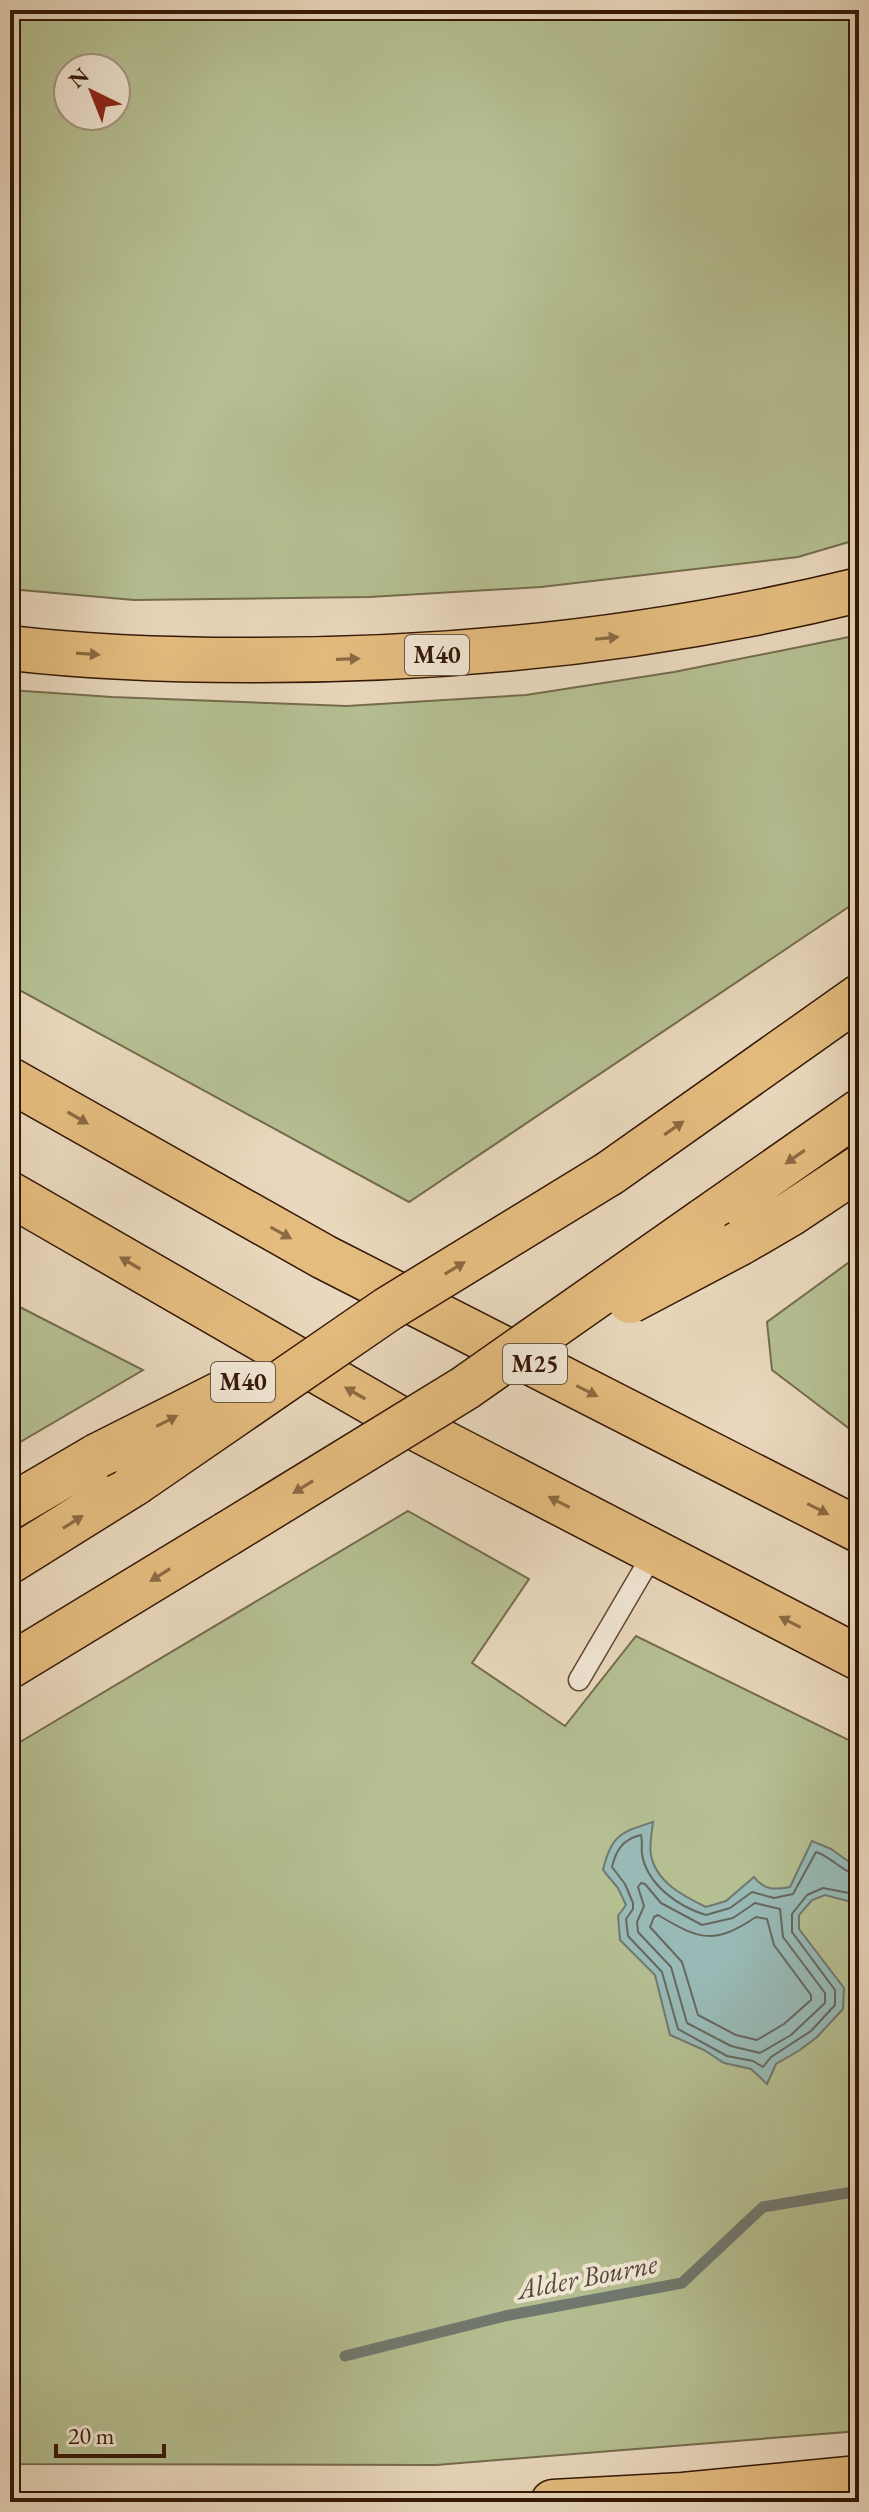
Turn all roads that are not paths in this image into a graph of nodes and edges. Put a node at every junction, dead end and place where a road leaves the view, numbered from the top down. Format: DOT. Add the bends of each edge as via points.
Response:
graph roads {
  1 [pos="859,590"];
  2 [pos="10,648"];
  3 [pos="859,997"];
  4 [pos="10,1080"];
  5 [pos="859,1112"];
  6 [pos="859,1168"];
  7 [pos="12,1196"];
  8 [pos="388,1309"];
  9 [pos="465,1388"];
  10 [pos="10,1507"];
  11 [pos="859,1530"];
  12 [pos="654,1552"];
  13 [pos="10,1561"];
  14 [pos="859,1658"];
  15 [pos="10,1666"];
  16 [pos="579,1680"];
  17 [pos="859,2478"];
  18 [pos="553,2502"];
  2 -- 1 [label="highway, M40, one-way" via="220,660 341,660 485,651 627,636"];
  8 -- 3 [label="highway, M40, one-way, bridge" via="610,1173"];
  4 -- 11 [label="highway, M25, one-way" via="324,1257"];
  5 -- 9 [label="highway, one-way, bridge"];
  6 -- 9 [label="highway, bridge" via="740,1243"];
  12 -- 7 [label="highway, one-way" via="423,1432"];
  10 -- 8 [label="highway, M40, one-way, bridge" via="97,1456"];
  13 -- 8 [label="highway, M40, one-way, bridge" via="135,1483"];
  9 -- 15 [label="highway, one-way, bridge"];
  14 -- 12 [label="highway, one-way"];
  12 -- 16 [label="lane"];
  17 -- 18 [label="highway"];
}
